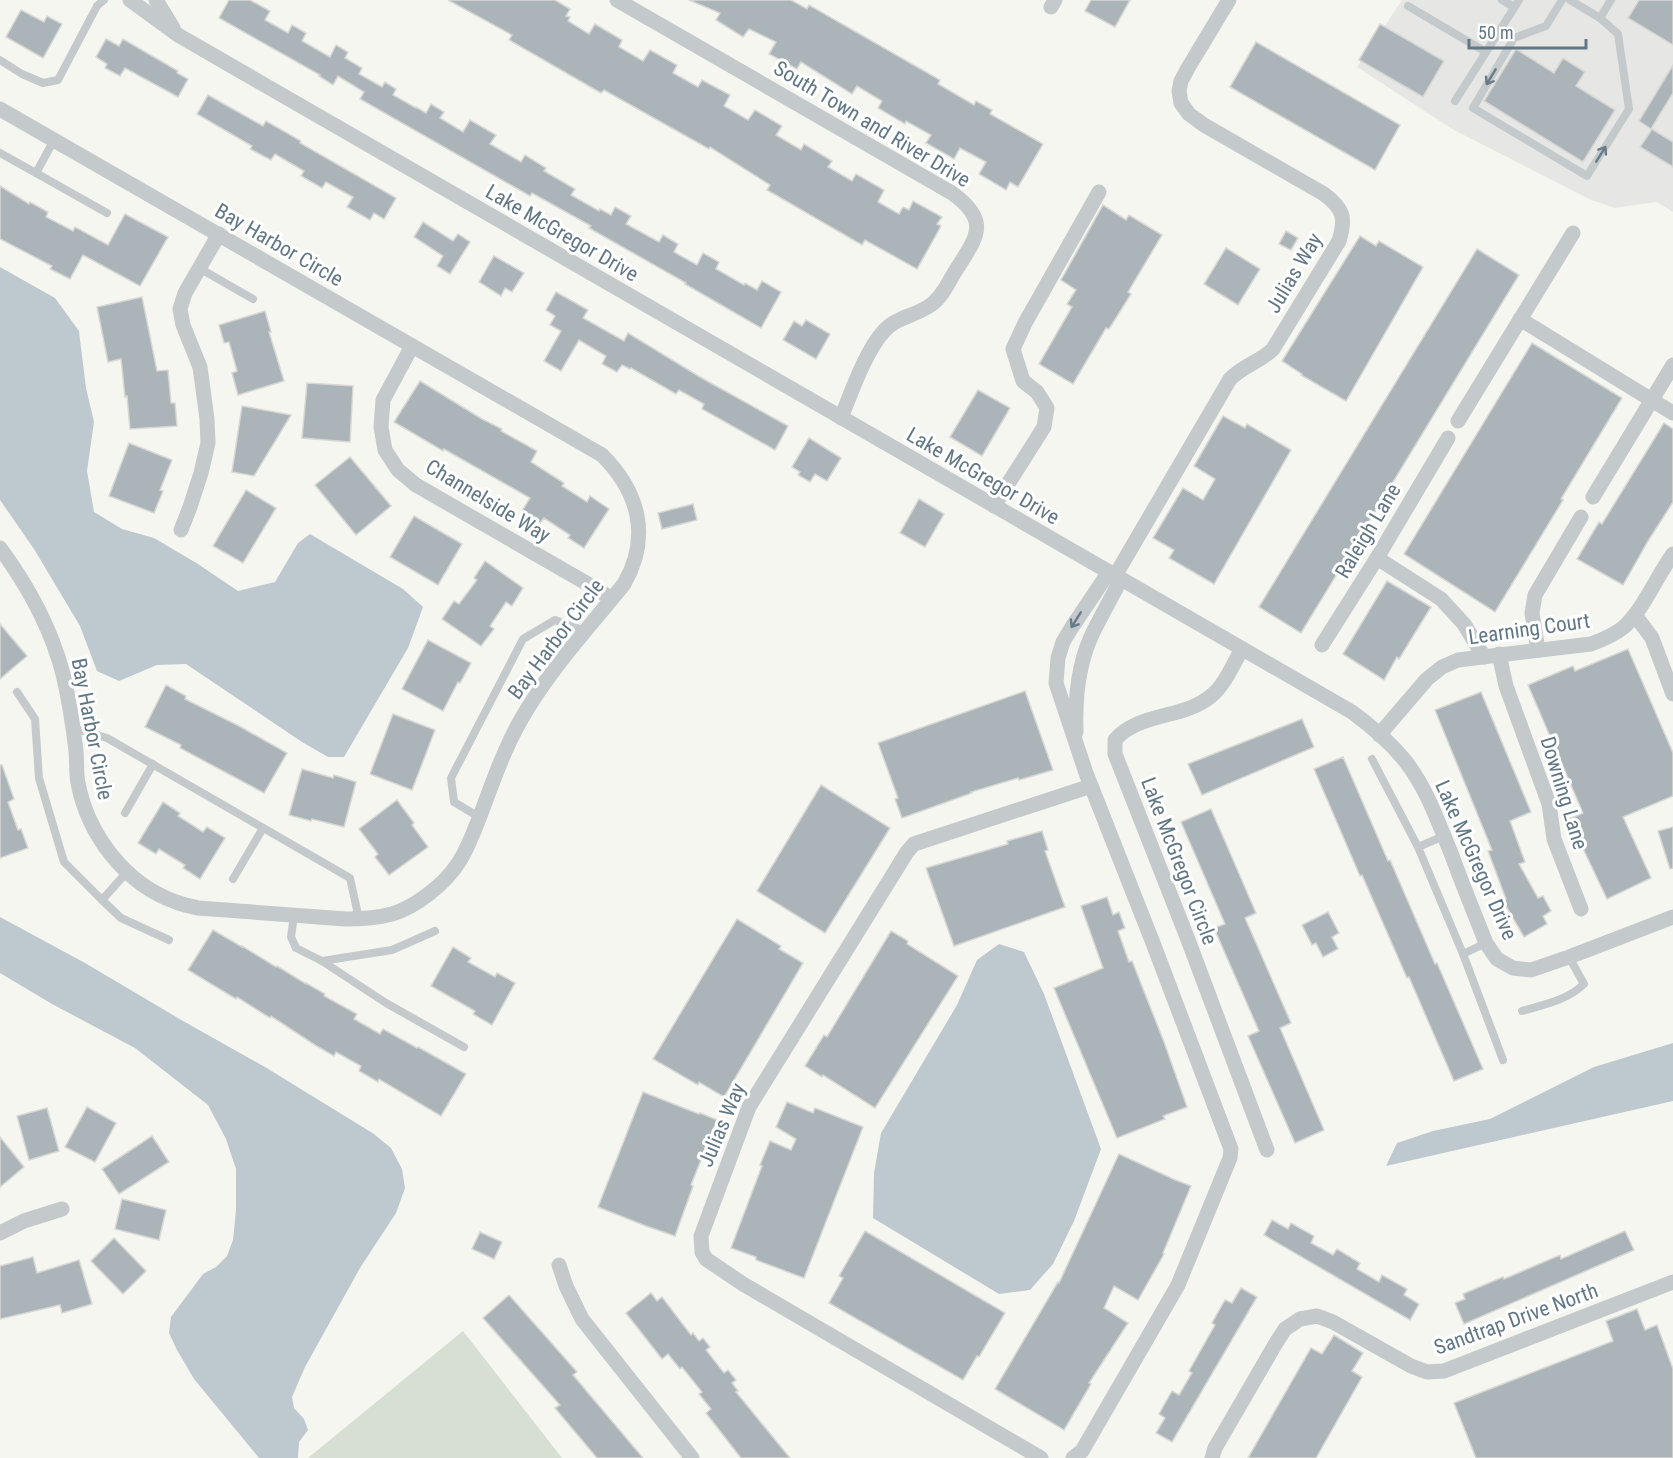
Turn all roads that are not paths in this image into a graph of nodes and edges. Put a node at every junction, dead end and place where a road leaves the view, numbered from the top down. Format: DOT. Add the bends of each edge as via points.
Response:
graph roads {
  1 [pos="104,0"];
  2 [pos="130,0"];
  3 [pos="156,0"];
  4 [pos="617,0"];
  5 [pos="1229,0"];
  6 [pos="1502,0"];
  7 [pos="1562,0"];
  8 [pos="1570,0"];
  9 [pos="1611,0"];
  10 [pos="1517,4"];
  11 [pos="1408,6"];
  12 [pos="1600,18"];
  13 [pos="178,35"];
  14 [pos="1486,52"];
  15 [pos="0,60"];
  16 [pos="1455,101"];
  17 [pos="0,109"];
  18 [pos="54,140"];
  19 [pos="0,153"];
  20 [pos="36,173"];
  21 [pos="1100,192"];
  22 [pos="107,213"];
  23 [pos="1572,232"];
  24 [pos="219,234"];
  25 [pos="199,268"];
  26 [pos="254,299"];
  27 [pos="1520,319"];
  28 [pos="412,346"];
  29 [pos="1673,365"];
  30 [pos="1651,400"];
  31 [pos="1673,413"];
  32 [pos="841,418"];
  33 [pos="1458,421"];
  34 [pos="1448,438"];
  35 [pos="1593,497"];
  36 [pos="994,506"];
  37 [pos="1581,517"];
  38 [pos="181,530"];
  39 [pos="0,548"];
  40 [pos="1673,554"];
  41 [pos="1377,558"];
  42 [pos="1115,576"];
  43 [pos="612,599"];
  44 [pos="1635,615"];
  45 [pos="585,631"];
  46 [pos="1322,645"];
  47 [pos="1242,649"];
  48 [pos="1538,650"];
  49 [pos="1492,655"];
  50 [pos="17,693"];
  51 [pos="1673,694"];
  52 [pos="74,728"];
  53 [pos="1379,735"];
  54 [pos="1076,741"];
  55 [pos="1372,759"];
  56 [pos="153,764"];
  57 [pos="1091,786"];
  58 [pos="125,813"];
  59 [pos="479,818"];
  60 [pos="263,828"];
  61 [pos="1444,836"];
  62 [pos="1418,847"];
  63 [pos="127,872"];
  64 [pos="233,879"];
  65 [pos="102,900"];
  66 [pos="1581,909"];
  67 [pos="294,915"];
  68 [pos="1673,917"];
  69 [pos="359,919"];
  70 [pos="435,931"];
  71 [pos="169,940"];
  72 [pos="1486,944"];
  73 [pos="1463,954"];
  74 [pos="1569,957"];
  75 [pos="322,961"];
  76 [pos="1522,1011"];
  77 [pos="464,1047"];
  78 [pos="1503,1060"];
  79 [pos="1267,1150"];
  80 [pos="62,1209"];
  81 [pos="0,1233"];
  82 [pos="559,1265"];
  83 [pos="1673,1282"];
  84 [pos="692,1458"];
  85 [pos="1041,1458"];
  86 [pos="1073,1458"];
  87 [pos="1212,1458"];
  1 -- 15 [label="lane" via="97,6 58,80 43,83"];
  2 -- 13 [label="street, Lake McGregor Drive"];
  3 -- 13 [label="street, Lake McGregor Drive"];
  4 -- 32 [label="street, South Town and River Drive" via="952,193 971,208 976,234 963,259 935,302 885,329 857,377"];
  5 -- 42 [label="street, Julias Way" via="1181,81 1181,103 1204,126 1336,203 1343,226 1339,241 1273,349 1230,379"];
  6 -- 10 [label="lane"];
  7 -- 12 [label="lane, one-way" via="1546,26 1515,38 1473,108 1587,176 1629,109 1618,34"];
  8 -- 12 [label="lane"];
  9 -- 12 [label="lane"];
  10 -- 14 [label="lane"];
  11 -- 14 [label="lane"];
  13 -- 32 [label="street, Lake McGregor Drive"];
  14 -- 16 [label="lane"];
  17 -- 18 [label="street, Bay Harbor Circle"];
  18 -- 20 [label="lane"];
  18 -- 24 [label="street, Bay Harbor Circle"];
  19 -- 20 [label="lane"];
  20 -- 22 [label="lane"];
  21 -- 36 [label="street" via="1014,349 1023,381 1037,392 1047,408 1044,427"];
  23 -- 27 [label="street"];
  24 -- 25 [label="street"];
  24 -- 28 [label="street, Bay Harbor Circle"];
  25 -- 26 [label="lane"];
  25 -- 38 [label="street" via="180,309 200,367 208,443"];
  27 -- 30 [label="street"];
  27 -- 33 [label="street"];
  28 -- 43 [label="street, Bay Harbor Circle" via="584,444 616,470 634,504 638,542 632,569"];
  28 -- 43 [label="street, Channelside Way" via="383,400 381,427 385,450 398,470 416,485"];
  29 -- 30 [label="street"];
  30 -- 31 [label="street"];
  30 -- 35 [label="street"];
  32 -- 36 [label="street, Lake McGregor Drive"];
  34 -- 41 [label="street, Raleigh Lane"];
  36 -- 42 [label="street, Lake McGregor Drive"];
  37 -- 48 [label="street" via="1535,595 1532,613"];
  39 -- 52 [label="street, Bay Harbor Circle" via="53,639"];
  40 -- 44 [label="street, Learning Court"];
  41 -- 46 [label="street, Raleigh Lane"];
  41 -- 49 [label="street, Downing Lane" via="1441,599"];
  42 -- 47 [label="street, Lake McGregor Drive"];
  42 -- 54 [label="street, Julias Way" via="1085,654 1078,687"];
  42 -- 54 [label="street, Julias Way, one-way" via="1071,627 1058,658 1056,683"];
  43 -- 45 [label="street, Bay Harbor Circle"];
  44 -- 48 [label="street, Learning Court" via="1623,628 1591,644"];
  44 -- 51 [label="street" via="1652,638"];
  45 -- 59 [label="street, Bay Harbor Circle" via="553,669 519,723"];
  45 -- 59 [label="lane" via="555,620 523,639 451,778 454,802"];
  47 -- 53 [label="street, Lake McGregor Drive" via="1336,701"];
  47 -- 79 [label="street, Lake McGregor Circle" via="1209,698 1123,731 1115,740 1115,754"];
  48 -- 49 [label="street, Learning Court"];
  49 -- 53 [label="street, Learning Court" via="1458,660 1442,667"];
  49 -- 66 [label="street, Downing Lane" via="1549,804 1554,839"];
  50 -- 65 [label="lane" via="35,719 39,778 64,862"];
  52 -- 56 [label="lane" via="107,738"];
  52 -- 63 [label="street, Bay Harbor Circle" via="84,807 95,833"];
  53 -- 61 [label="street, Lake McGregor Drive" via="1416,776"];
  54 -- 57 [label="street, Julias Way"];
  55 -- 62 [label="lane"];
  56 -- 58 [label="lane"];
  56 -- 60 [label="lane"];
  57 -- 85 [label="street, Julias Way" via="914,844 907,852 749,1107 700,1236 706,1259 743,1284"];
  57 -- 86 [label="street, Julias Way" via="1231,1149 1178,1285 1082,1451"];
  59 -- 69 [label="street, Bay Harbor Circle" via="449,876 412,905 393,914"];
  60 -- 64 [label="lane"];
  60 -- 69 [label="lane" via="350,878"];
  61 -- 62 [label="lane"];
  61 -- 72 [label="street, Lake McGregor Drive"];
  62 -- 73 [label="lane"];
  63 -- 65 [label="lane"];
  63 -- 67 [label="street, Bay Harbor Circle" via="174,902 198,908"];
  65 -- 71 [label="lane" via="121,918"];
  67 -- 69 [label="street, Bay Harbor Circle"];
  67 -- 75 [label="lane" via="291,937 296,948"];
  68 -- 74 [label="street, Lake McGregor Drive"];
  70 -- 75 [label="lane" via="392,950"];
  72 -- 73 [label="lane"];
  72 -- 74 [label="street, Lake McGregor Drive" via="1497,959 1513,968 1531,970"];
  73 -- 78 [label="lane"];
  74 -- 76 [label="lane" via="1584,984 1552,1002"];
  75 -- 77 [label="lane"];
  80 -- 81 [label="street"];
  82 -- 84 [label="street" via="582,1318"];
  83 -- 87 [label="street, Sandtrap Drive North" via="1444,1371 1427,1372 1411,1366 1334,1322 1317,1316 1300,1319 1285,1329"];
}
